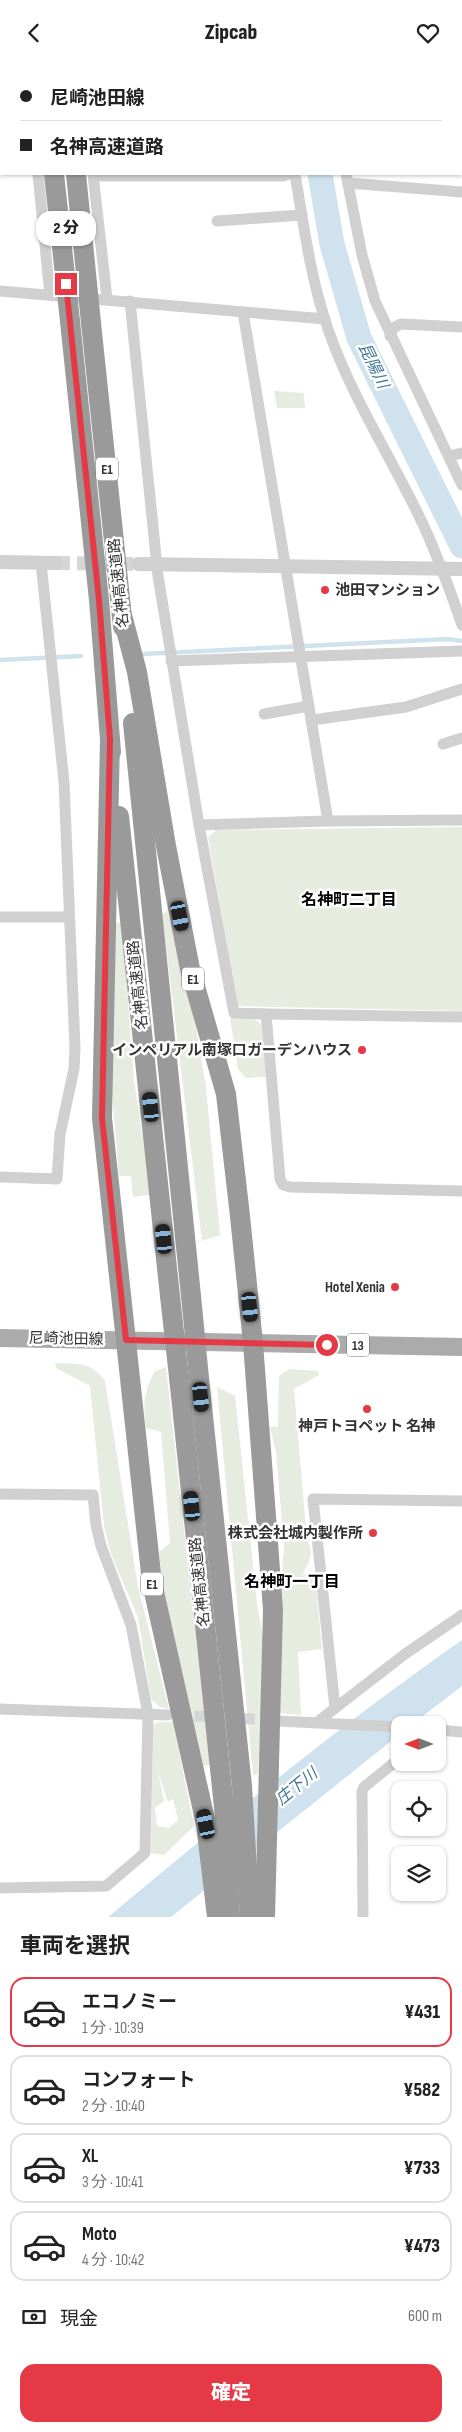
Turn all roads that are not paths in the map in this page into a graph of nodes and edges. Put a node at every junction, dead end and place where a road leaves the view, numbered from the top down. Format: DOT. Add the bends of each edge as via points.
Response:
graph roads {
  1 [pos="38,175"];
  2 [pos="54,175"];
  3 [pos="88,175"];
  4 [pos="286,175"];
  5 [pos="295,175"];
  6 [pos="347,179"];
  7 [pos="462,192"];
  8 [pos="302,215"];
  9 [pos="217,221"];
  10 [pos="0,291"];
  11 [pos="50,295"];
  12 [pos="107,299"];
  13 [pos="130,301"];
  14 [pos="243,312"];
  15 [pos="325,319"];
  16 [pos="462,327"];
  17 [pos="390,336"];
  18 [pos="462,453"];
  19 [pos="449,456"];
  20 [pos="462,485"];
  21 [pos="0,562"];
  22 [pos="41,563"];
  23 [pos="56,563"];
  24 [pos="138,564"];
  25 [pos="157,564"];
  26 [pos="284,565"];
  27 [pos="452,569"];
  28 [pos="122,615"];
  29 [pos="462,625"];
  30 [pos="299,650"];
  31 [pos="462,651"];
  32 [pos="170,655"];
  33 [pos="462,689"];
  34 [pos="309,706"];
  35 [pos="264,714"];
  36 [pos="312,720"];
  37 [pos="462,737"];
  38 [pos="110,739"];
  39 [pos="444,744"];
  40 [pos="462,820"];
  41 [pos="328,821"];
  42 [pos="199,825"];
  43 [pos="0,917"];
  44 [pos="69,917"];
  45 [pos="266,1014"];
  46 [pos="462,1017"];
  47 [pos="0,1177"];
  48 [pos="462,1191"];
  49 [pos="0,1338"];
  50 [pos="126,1340"];
  51 [pos="254,1343"];
  52 [pos="462,1347"];
  53 [pos="0,1493"];
  54 [pos="462,1501"];
  55 [pos="462,1615"];
  56 [pos="335,1707"];
  57 [pos="0,1709"];
  58 [pos="148,1714"];
  59 [pos="168,1715"];
  60 [pos="277,1721"];
  61 [pos="316,1723"];
  62 [pos="391,1726"];
  63 [pos="446,1731"];
  64 [pos="462,1732"];
  65 [pos="391,1765"];
  66 [pos="256,1868"];
  67 [pos="0,1888"];
  68 [pos="222,1892"];
  69 [pos="217,1917"];
  70 [pos="230,1917"];
  71 [pos="250,1917"];
  72 [pos="265,1917"];
  73 [pos="363,1917"];
  1 -- 11 [label="street"];
  2 -- 38 [label="highway, 名神高速道路 / E1, bridge" via="99,600"];
  3 -- 4 [label="street"];
  3 -- 12 [label="street"];
  3 -- 28 [label="highway, 名神高速道路 / E1, bridge" via="91,323"];
  5 -- 8 [label="street"];
  6 -- 7 [label="street"];
  6 -- 17 [label="street" via="362,255 375,301"];
  8 -- 9 [label="street"];
  8 -- 15 [label="street"];
  10 -- 11 [label="street"];
  11 -- 12 [label="street"];
  12 -- 13 [label="street"];
  13 -- 14 [label="street"];
  13 -- 25 [label="street"];
  14 -- 15 [label="street"];
  14 -- 26 [label="street"];
  15 -- 27 [label="street" via="356,395 419,515"];
  16 -- 17 [label="street" via="401,324 393,328"];
  17 -- 19 [label="street"];
  18 -- 19 [label="street"];
  19 -- 20 [label="street"];
  21 -- 22 [label="street"];
  22 -- 23 [label="street"];
  22 -- 44 [label="street" via="64,782"];
  24 -- 25 [label="street"];
  25 -- 26 [label="street"];
  25 -- 32 [label="street"];
  26 -- 27 [label="street"];
  26 -- 30 [label="street"];
  27 -- 29 [label="street"];
  28 -- 51 [label="highway, E1" via="137,672 190,969 226,1094"];
  28 -- 66 [label="highway, 名神高速道路 / E1, bridge" via="242,1786"];
  30 -- 31 [label="street"];
  30 -- 32 [label="street"];
  30 -- 34 [label="street"];
  32 -- 42 [label="street"];
  33 -- 36 [label="street" via="406,707"];
  34 -- 35 [label="street"];
  34 -- 36 [label="street"];
  36 -- 41 [label="street"];
  37 -- 39 [label="street"];
  38 -- 50 [label="highway, E1" via="102,1118"];
  38 -- 68 [label="highway, 名神高速道路 / E1, bridge" via="224,1807"];
  40 -- 41 [label="street"];
  41 -- 42 [label="street"];
  42 -- 45 [label="street" via="234,1013"];
  43 -- 44 [label="street"];
  44 -- 47 [label="street" via="75,1048 74,1069 60,1134 57,1179"];
  45 -- 46 [label="street"];
  45 -- 48 [label="street" via="283,1185"];
  49 -- 50 [label="main road, 尼崎池田線 / 13"];
  50 -- 51 [label="main road, 尼崎池田線 / 13"];
  50 -- 68 [label="highway, E1" via="152,1583"];
  51 -- 52 [label="main road, 尼崎池田線 / 13"];
  51 -- 66 [label="highway, E1" via="273,1610 269,1772"];
  53 -- 58 [label="street" via="92,1495 101,1546 132,1625"];
  54 -- 56 [label="street" via="313,1499"];
  55 -- 56 [label="street" via="405,1653"];
  56 -- 61 [label="street"];
  57 -- 58 [label="street"];
  58 -- 59 [label="street"];
  58 -- 67 [label="street" via="145,1853 106,1887"];
  60 -- 61 [label="street"];
  61 -- 62 [label="street"];
  63 -- 64 [label="street"];
  65 -- 73 [label="street" via="362,1792"];
  66 -- 71 [label="highway, 名神高速道路 / E1"];
  66 -- 72 [label="highway"];
  68 -- 69 [label="highway"];
  68 -- 70 [label="highway, 名神高速道路 / E1"];
}
